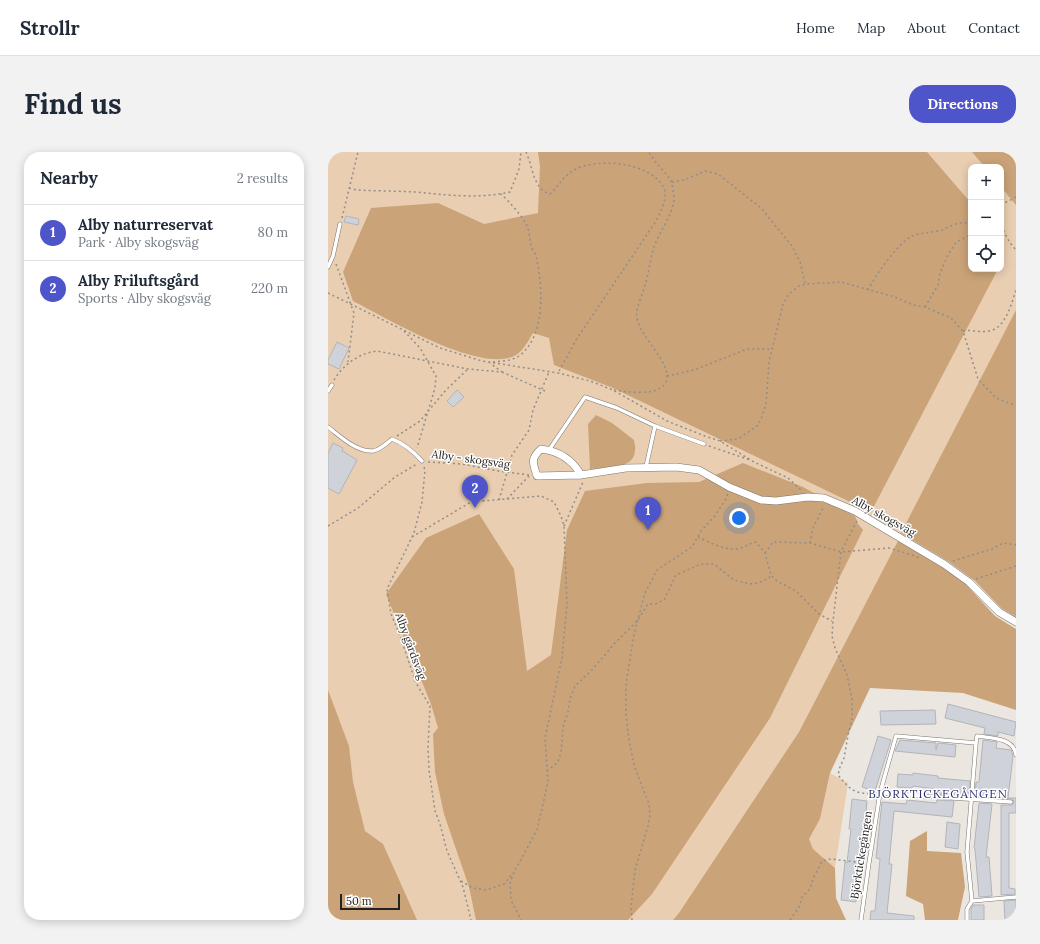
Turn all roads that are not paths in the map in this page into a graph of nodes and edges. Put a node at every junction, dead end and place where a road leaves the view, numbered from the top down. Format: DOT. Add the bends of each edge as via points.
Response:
graph roads {
  1 [pos="340,224"];
  2 [pos="328,267"];
  3 [pos="332,385"];
  4 [pos="328,391"];
  5 [pos="655,426"];
  6 [pos="328,427"];
  7 [pos="704,444"];
  8 [pos="549,450"];
  9 [pos="422,461"];
  10 [pos="646,467"];
  11 [pos="584,475"];
  12 [pos="1016,622"];
  13 [pos="976,743"];
  14 [pos="1016,756"];
  15 [pos="880,793"];
  16 [pos="972,799"];
  17 [pos="1011,802"];
  18 [pos="1016,897"];
  19 [pos="972,901"];
  20 [pos="861,920"];
  21 [pos="967,920"];
  1 -- 2 [label="lane"];
  3 -- 4 [label="lane"];
  5 -- 7 [label="lane"];
  5 -- 8 [label="lane" via="617,408 585,397"];
  5 -- 10 [label="lane"];
  6 -- 9 [label="lane" via="348,442 368,450 378,449 392,439 402,442"];
  8 -- 11 [label="street" via="568,458"];
  8 -- 11 [label="street, Alby skogsväg" via="541,449 535,454 533,476"];
  10 -- 11 [label="street, Alby skogsväg"];
  10 -- 12 [label="street, Alby skogsväg" via="676,466 699,470 729,487 761,500 808,497 828,500 861,514 944,564 969,582 999,612"];
  13 -- 14 [label="lane, Björktickegången" via="978,736 1008,742 1015,749"];
  13 -- 15 [label="lane, Björktickegången" via="896,736"];
  13 -- 16 [label="lane"];
  15 -- 16 [label="lane"];
  15 -- 20 [label="lane, Björktickegången"];
  16 -- 17 [label="lane"];
  16 -- 19 [label="lane" via="967,852"];
  18 -- 19 [label="lane"];
  19 -- 21 [label="lane" via="967,909"];
}
